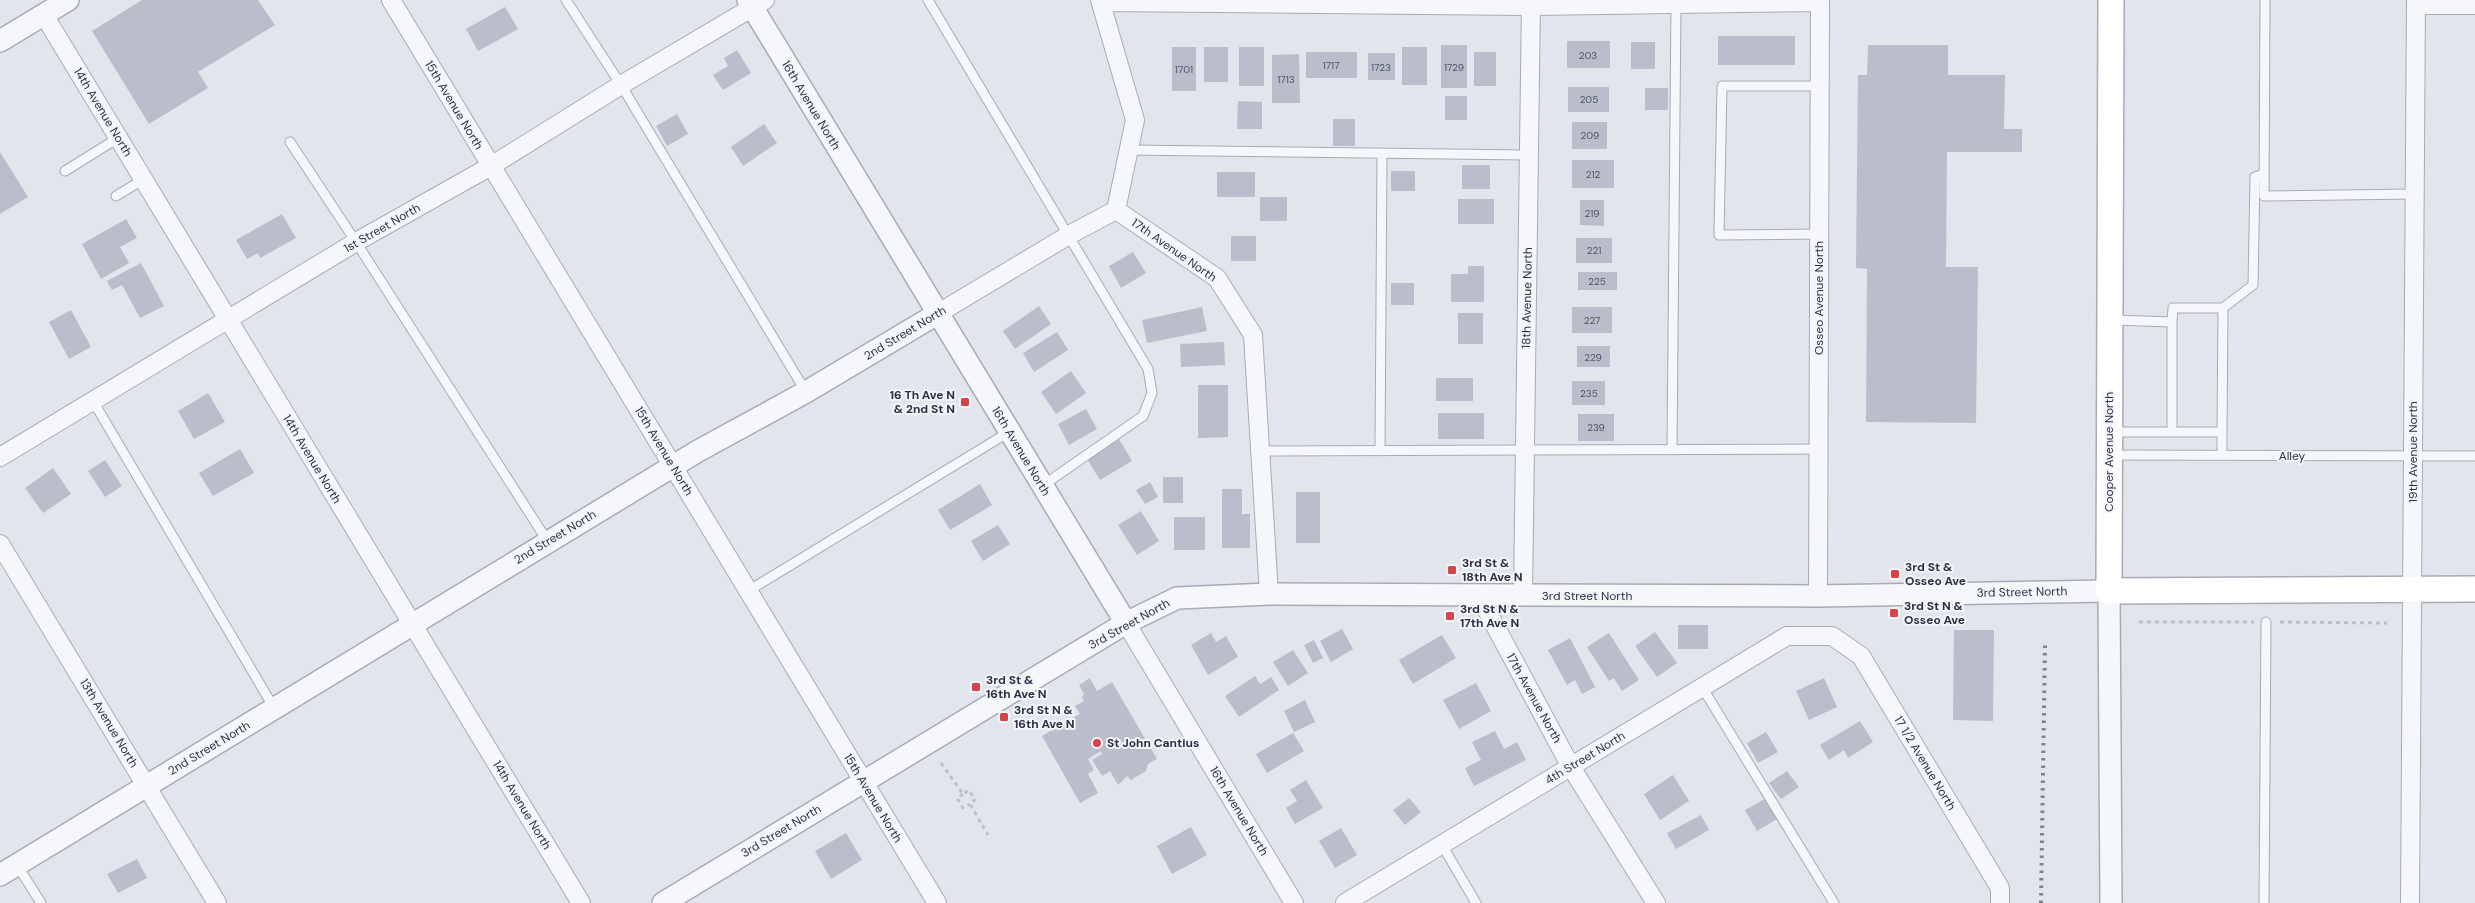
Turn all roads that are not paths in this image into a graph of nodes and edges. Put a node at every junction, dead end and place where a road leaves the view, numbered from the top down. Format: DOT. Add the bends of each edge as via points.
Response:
graph roads {
  1 [pos="68,0"];
  2 [pos="391,0"];
  3 [pos="566,0"];
  4 [pos="928,0"];
  5 [pos="2111,0"];
  6 [pos="2265,0"];
  7 [pos="1100,1"];
  8 [pos="1254,1"];
  9 [pos="1820,1"];
  10 [pos="1391,2"];
  11 [pos="1676,2"];
  12 [pos="755,3"];
  13 [pos="1531,3"];
  14 [pos="2416,3"];
  15 [pos="2475,5"];
  16 [pos="40,7"];
  17 [pos="0,41"];
  18 [pos="621,85"];
  19 [pos="1820,86"];
  20 [pos="118,138"];
  21 [pos="290,142"];
  22 [pos="1127,150"];
  23 [pos="1382,153"];
  24 [pos="1529,155"];
  25 [pos="491,166"];
  26 [pos="65,171"];
  27 [pos="2264,174"];
  28 [pos="144,179"];
  29 [pos="2415,194"];
  30 [pos="116,196"];
  31 [pos="1116,210"];
  32 [pos="1819,234"];
  33 [pos="1069,235"];
  34 [pos="356,242"];
  35 [pos="2223,308"];
  36 [pos="937,314"];
  37 [pos="228,319"];
  38 [pos="2110,320"];
  39 [pos="2172,322"];
  40 [pos="806,392"];
  41 [pos="93,401"];
  42 [pos="1009,432"];
  43 [pos="2172,432"];
  44 [pos="2222,432"];
  45 [pos="2109,444"];
  46 [pos="1818,449"];
  47 [pos="1672,450"];
  48 [pos="1524,451"];
  49 [pos="1260,452"];
  50 [pos="1380,452"];
  51 [pos="2222,455"];
  52 [pos="2413,456"];
  53 [pos="2475,456"];
  54 [pos="0,457"];
  55 [pos="673,466"];
  56 [pos="1042,486"];
  57 [pos="548,542"];
  58 [pos="0,544"];
  59 [pos="2412,589"];
  60 [pos="2475,589"];
  61 [pos="748,591"];
  62 [pos="2109,591"];
  63 [pos="1269,594"];
  64 [pos="1478,594"];
  65 [pos="1522,595"];
  66 [pos="1818,596"];
  67 [pos="2266,622"];
  68 [pos="1126,623"];
  69 [pos="412,624"];
  70 [pos="1832,636"];
  71 [pos="1702,688"];
  72 [pos="274,708"];
  73 [pos="1571,767"];
  74 [pos="863,781"];
  75 [pos="146,786"];
  76 [pos="1442,845"];
  77 [pos="9,870"];
  78 [pos="41,903"];
  79 [pos="217,903"];
  80 [pos="581,903"];
  81 [pos="662,903"];
  82 [pos="937,903"];
  83 [pos="1294,903"];
  84 [pos="1345,903"];
  85 [pos="1476,903"];
  86 [pos="1656,903"];
  87 [pos="1834,903"];
  88 [pos="2000,903"];
  89 [pos="2111,903"];
  90 [pos="2264,903"];
  91 [pos="2410,903"];
  1 -- 16 [label="street"];
  2 -- 25 [label="street, 15th Avenue North"];
  3 -- 18 [label="lane"];
  4 -- 33 [label="lane"];
  5 -- 38 [label="main road, Cooper Avenue North"];
  6 -- 27 [label="lane"];
  7 -- 8 [label="street"];
  7 -- 22 [label="street" via="1135,120"];
  8 -- 10 [label="street"];
  9 -- 11 [label="street"];
  9 -- 19 [label="street, Osseo Avenue North"];
  10 -- 13 [label="street"];
  11 -- 13 [label="street"];
  11 -- 47 [label="lane"];
  12 -- 18 [label="street, 1st Street North"];
  12 -- 36 [label="street, 16th Avenue North"];
  13 -- 24 [label="street, 18th Avenue North"];
  14 -- 15 [label="street"];
  14 -- 29 [label="street, 19th Avenue North"];
  16 -- 17 [label="street"];
  16 -- 20 [label="street, 14th Avenue North"];
  18 -- 25 [label="street, 1st Street North"];
  18 -- 40 [label="lane"];
  19 -- 32 [label="street, Osseo Avenue North"];
  19 -- 32 [label="lane" via="1722,86 1719,235"];
  20 -- 26 [label="lane"];
  20 -- 28 [label="street, 14th Avenue North"];
  21 -- 34 [label="lane"];
  22 -- 23 [label="lane"];
  22 -- 31 [label="street"];
  23 -- 24 [label="lane"];
  23 -- 50 [label="lane"];
  24 -- 48 [label="street, 18th Avenue North"];
  25 -- 34 [label="street, 1st Street North"];
  25 -- 55 [label="street, 15th Avenue North"];
  27 -- 29 [label="lane" via="2264,196"];
  27 -- 35 [label="lane" via="2255,178 2254,285"];
  28 -- 30 [label="lane"];
  28 -- 37 [label="street, 14th Avenue North"];
  29 -- 52 [label="street, 19th Avenue North"];
  31 -- 33 [label="street, 2nd Street North"];
  31 -- 49 [label="street, 17th Avenue North" via="1217,278 1252,335"];
  32 -- 46 [label="street, Osseo Avenue North"];
  33 -- 36 [label="street, 2nd Street North"];
  33 -- 56 [label="lane" via="1148,369 1152,393 1143,416"];
  34 -- 37 [label="street, 1st Street North"];
  34 -- 57 [label="lane"];
  35 -- 39 [label="lane" via="2172,308"];
  35 -- 44 [label="lane"];
  36 -- 40 [label="street, 2nd Street North"];
  36 -- 42 [label="street, 16th Avenue North"];
  37 -- 41 [label="street, 1st Street North"];
  37 -- 69 [label="street, 14th Avenue North"];
  38 -- 39 [label="lane"];
  38 -- 45 [label="main road, Cooper Avenue North"];
  39 -- 43 [label="lane"];
  40 -- 55 [label="street, 2nd Street North"];
  41 -- 54 [label="street, 1st Street North"];
  41 -- 72 [label="lane"];
  42 -- 56 [label="street, 16th Avenue North"];
  42 -- 61 [label="lane"];
  43 -- 44 [label="lane"];
  43 -- 45 [label="lane"];
  44 -- 51 [label="lane"];
  45 -- 51 [label="lane, Alley"];
  45 -- 62 [label="main road, Cooper Avenue North"];
  46 -- 47 [label="lane"];
  46 -- 66 [label="street, Osseo Avenue North"];
  47 -- 48 [label="lane"];
  48 -- 50 [label="lane"];
  48 -- 65 [label="street, 18th Avenue North"];
  49 -- 50 [label="lane"];
  49 -- 63 [label="street, 17th Avenue North"];
  51 -- 52 [label="lane, Alley"];
  52 -- 53 [label="lane, Alley"];
  52 -- 59 [label="street, 19th Avenue North"];
  55 -- 57 [label="street, 2nd Street North"];
  55 -- 61 [label="street, 15th Avenue North"];
  56 -- 68 [label="street, 16th Avenue North"];
  57 -- 69 [label="street, 2nd Street North"];
  58 -- 75 [label="street, 13th Avenue North"];
  59 -- 60 [label="main road, 3rd Street North"];
  59 -- 62 [label="main road, 3rd Street North"];
  59 -- 91 [label="street, 19th Avenue North"];
  61 -- 74 [label="street, 15th Avenue North"];
  62 -- 66 [label="street, 3rd Street North"];
  62 -- 89 [label="street, Cooper Avenue North"];
  63 -- 64 [label="street, 3rd Street North"];
  63 -- 68 [label="street, 3rd Street North" via="1177,598"];
  64 -- 65 [label="street, 3rd Street North"];
  64 -- 73 [label="street, 17th Avenue North"];
  65 -- 66 [label="street, 3rd Street North"];
  67 -- 90 [label="lane"];
  68 -- 74 [label="street, 3rd Street North"];
  68 -- 83 [label="street, 16th Avenue North"];
  69 -- 72 [label="street, 2nd Street North"];
  69 -- 80 [label="street, 14th Avenue North"];
  70 -- 71 [label="street, 4th Street North" via="1787,636"];
  70 -- 88 [label="street, 17 1/2 Avenue North" via="1861,656 2000,888"];
  71 -- 73 [label="street, 4th Street North"];
  71 -- 87 [label="lane"];
  72 -- 75 [label="street, 2nd Street North"];
  73 -- 76 [label="street, 4th Street North"];
  73 -- 86 [label="street, 17th Avenue North"];
  74 -- 81 [label="street, 3rd Street North"];
  74 -- 82 [label="street, 15th Avenue North"];
  75 -- 77 [label="street, 2nd Street North"];
  75 -- 79 [label="street, 13th Avenue North"];
  76 -- 84 [label="street, 4th Street North"];
  76 -- 85 [label="lane"];
  77 -- 78 [label="lane"];
}
